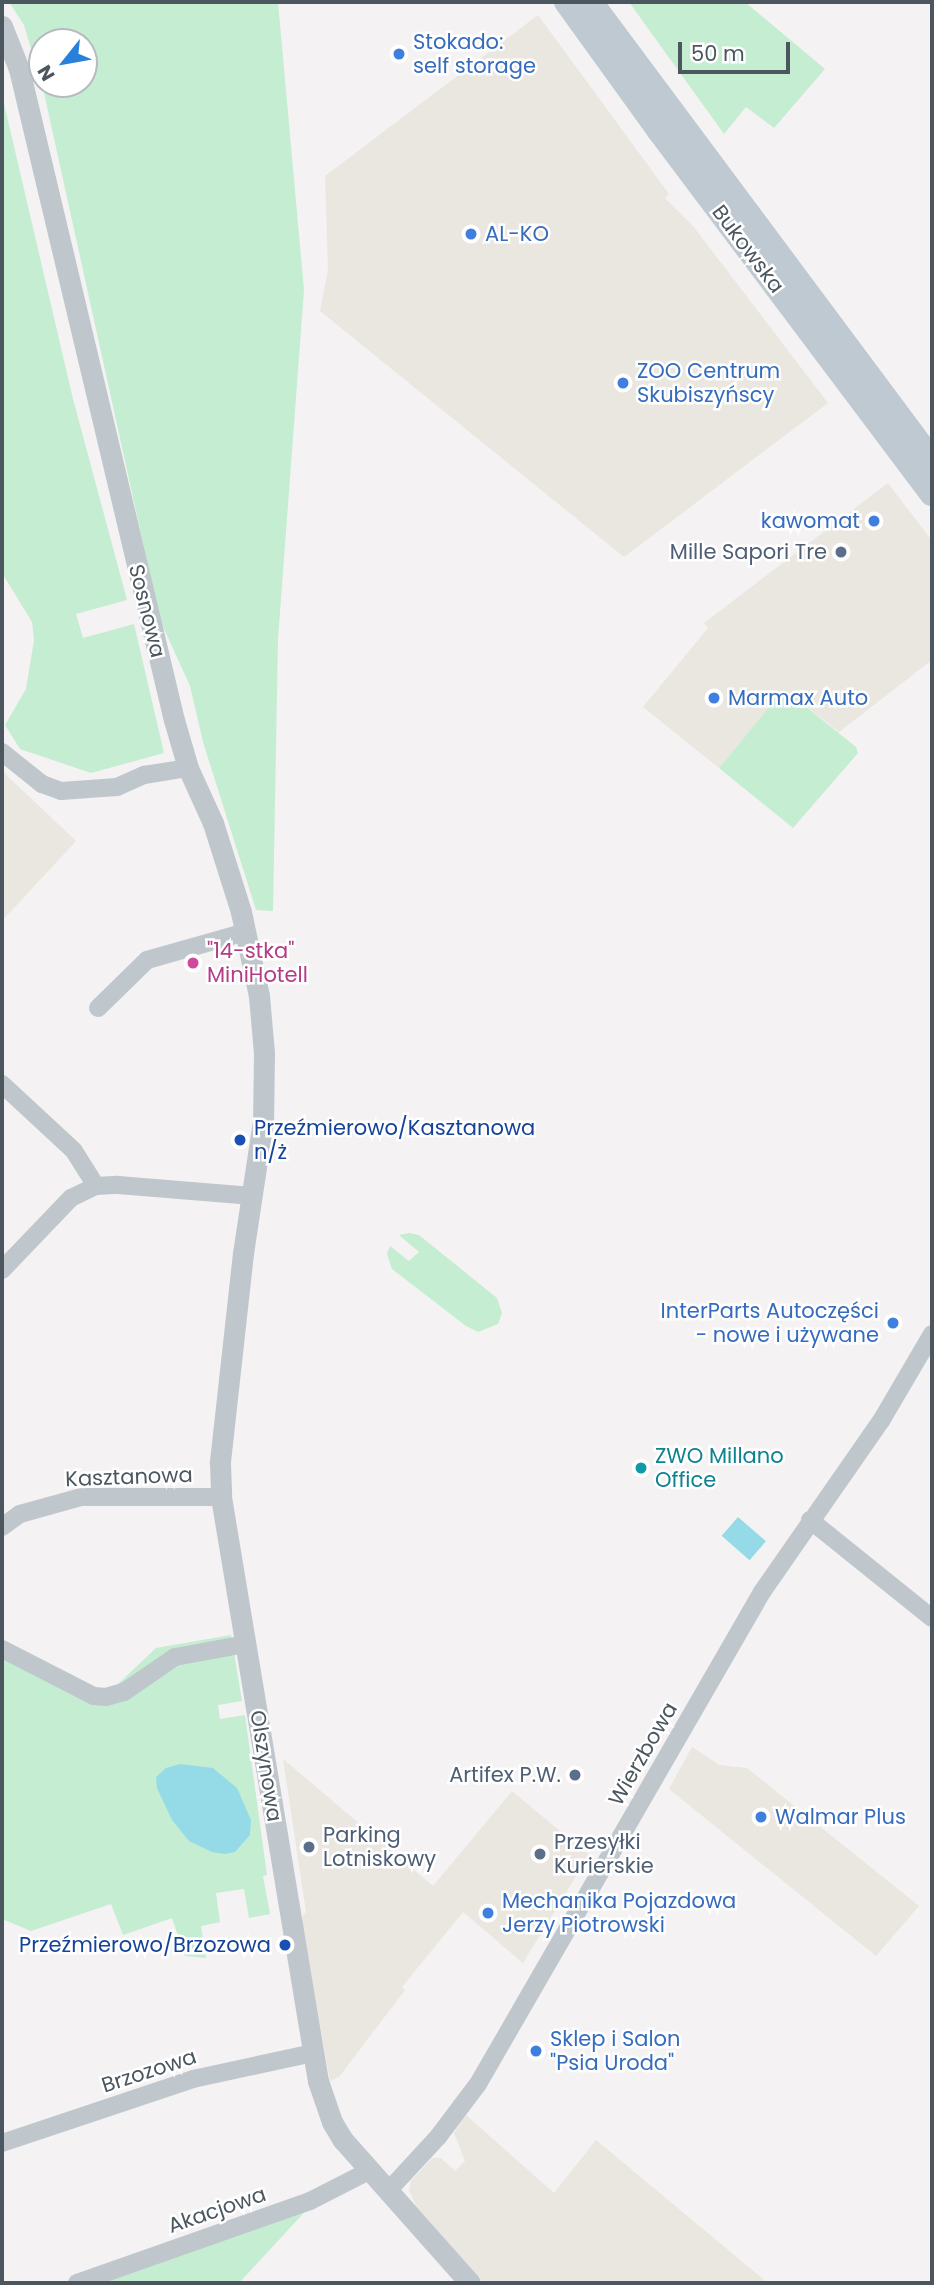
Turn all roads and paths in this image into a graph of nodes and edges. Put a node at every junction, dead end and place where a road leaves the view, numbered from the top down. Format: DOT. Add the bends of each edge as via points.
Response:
graph roads {
  1 [pos="566,2"];
  2 [pos="591,2"];
  3 [pos="2,26"];
  4 [pos="932,460"];
  5 [pos="932,494"];
  6 [pos="2,752"];
  7 [pos="188,768"];
  8 [pos="246,932"];
  9 [pos="98,1008"];
  10 [pos="2,1084"];
  11 [pos="96,1186"];
  12 [pos="253,1196"];
  13 [pos="2,1269"];
  14 [pos="932,1334"];
  15 [pos="221,1497"];
  16 [pos="810,1520"];
  17 [pos="2,1527"];
  18 [pos="932,1618"];
  19 [pos="246,1644"];
  20 [pos="2,1648"];
  21 [pos="313,2053"];
  22 [pos="2,2143"];
  23 [pos="369,2171"];
  24 [pos="388,2191"];
  25 [pos="77,2283"];
  26 [pos="470,2283"];
  1 -- 5 [label="main road, Bukowska"];
  2 -- 4 [label="main road, Bukowska"];
  3 -- 7 [label="street, Sosnowa" via="19,69"];
  6 -- 7 [label="street" via="42,784 61,791 117,787 144,775"];
  7 -- 8 [label="street, Sosnowa" via="213,823"];
  8 -- 9 [label="street" via="147,960"];
  8 -- 12 [label="street, Sosnowa" via="261,1011 265,1096"];
  10 -- 11 [label="street" via="74,1151"];
  11 -- 12 [label="street"];
  11 -- 13 [label="street" via="71,1198"];
  12 -- 15 [label="street, Olszynowa" via="222,1449"];
  14 -- 16 [label="street, Wierzbowa" via="900,1393"];
  15 -- 17 [label="street, Kasztanowa" via="81,1497 20,1514"];
  15 -- 19 [label="street, Olszynowa"];
  16 -- 18 [label="street"];
  16 -- 24 [label="street, Wierzbowa" via="762,1592 478,2084 438,2137"];
  19 -- 20 [label="street" via="175,1657 124,1692 106,1697 93,1696"];
  19 -- 21 [label="street, Olszynowa"];
  21 -- 22 [label="street, Brzozowa" via="193,2079"];
  21 -- 23 [label="street, Olszynowa" via="332,2122"];
  23 -- 24 [label="street, Olszynowa"];
  23 -- 25 [label="street, Akacjowa" via="310,2201"];
  24 -- 26 [label="street, Olszynowa"];
}
